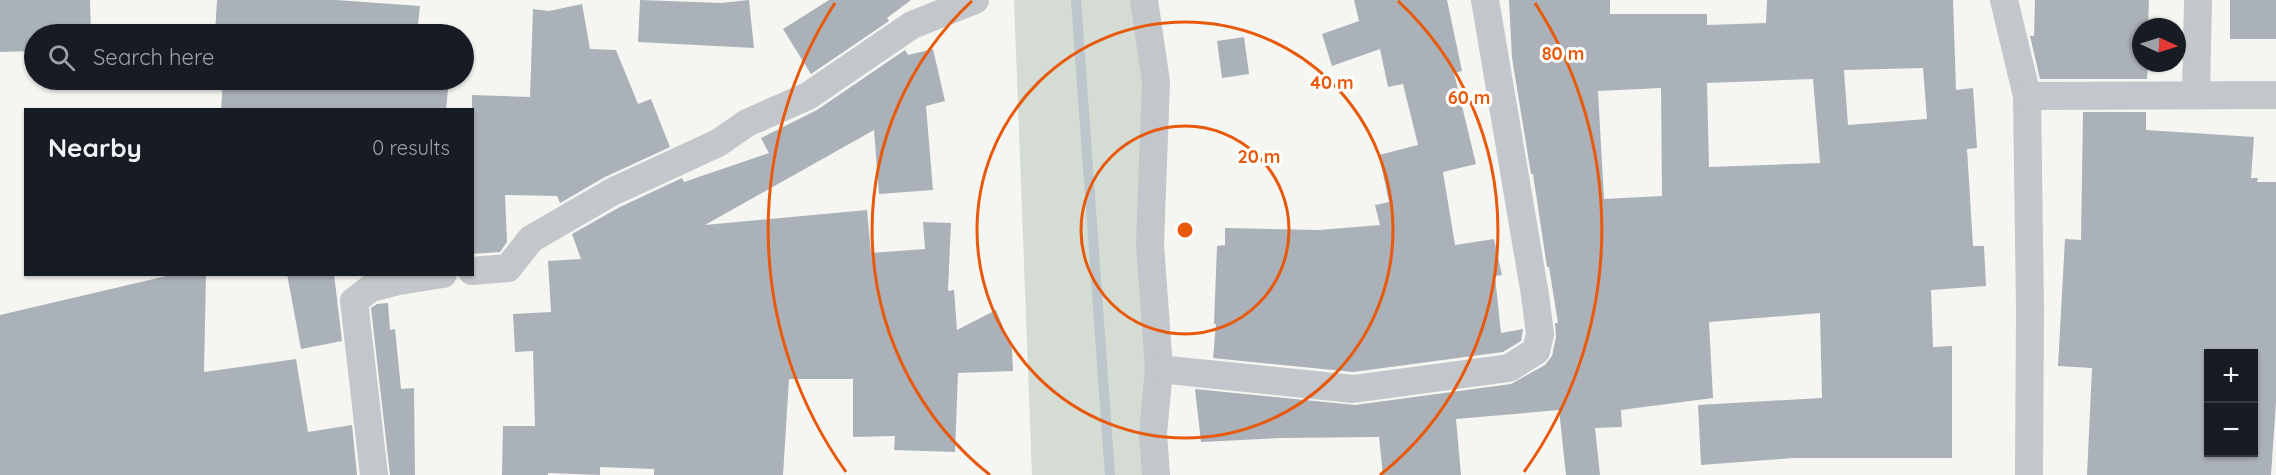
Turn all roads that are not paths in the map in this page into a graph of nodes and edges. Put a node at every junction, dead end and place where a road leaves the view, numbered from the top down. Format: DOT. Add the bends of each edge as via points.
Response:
graph roads {
  1 [pos="975,0"];
  2 [pos="1144,0"];
  3 [pos="1485,0"];
  4 [pos="2004,0"];
  5 [pos="2198,0"];
  6 [pos="2196,95"];
  7 [pos="2276,95"];
  8 [pos="2027,96"];
  9 [pos="474,272"];
  10 [pos="430,276"];
  11 [pos="1159,369"];
  12 [pos="374,475"];
  13 [pos="1156,475"];
  14 [pos="2029,475"];
  1 -- 9 [label="street" via="912,25 808,96 602,198 531,239 508,268"];
  2 -- 11 [label="street" via="1156,82 1150,244"];
  3 -- 11 [label="street" via="1535,295 1540,334 1536,351 1509,369 1353,389"];
  4 -- 8 [label="street"];
  5 -- 6 [label="street"];
  6 -- 7 [label="street"];
  6 -- 8 [label="street"];
  8 -- 14 [label="street"];
  10 -- 12 [label="street" via="371,288 354,301"];
  11 -- 13 [label="street" via="1153,434"];
}
